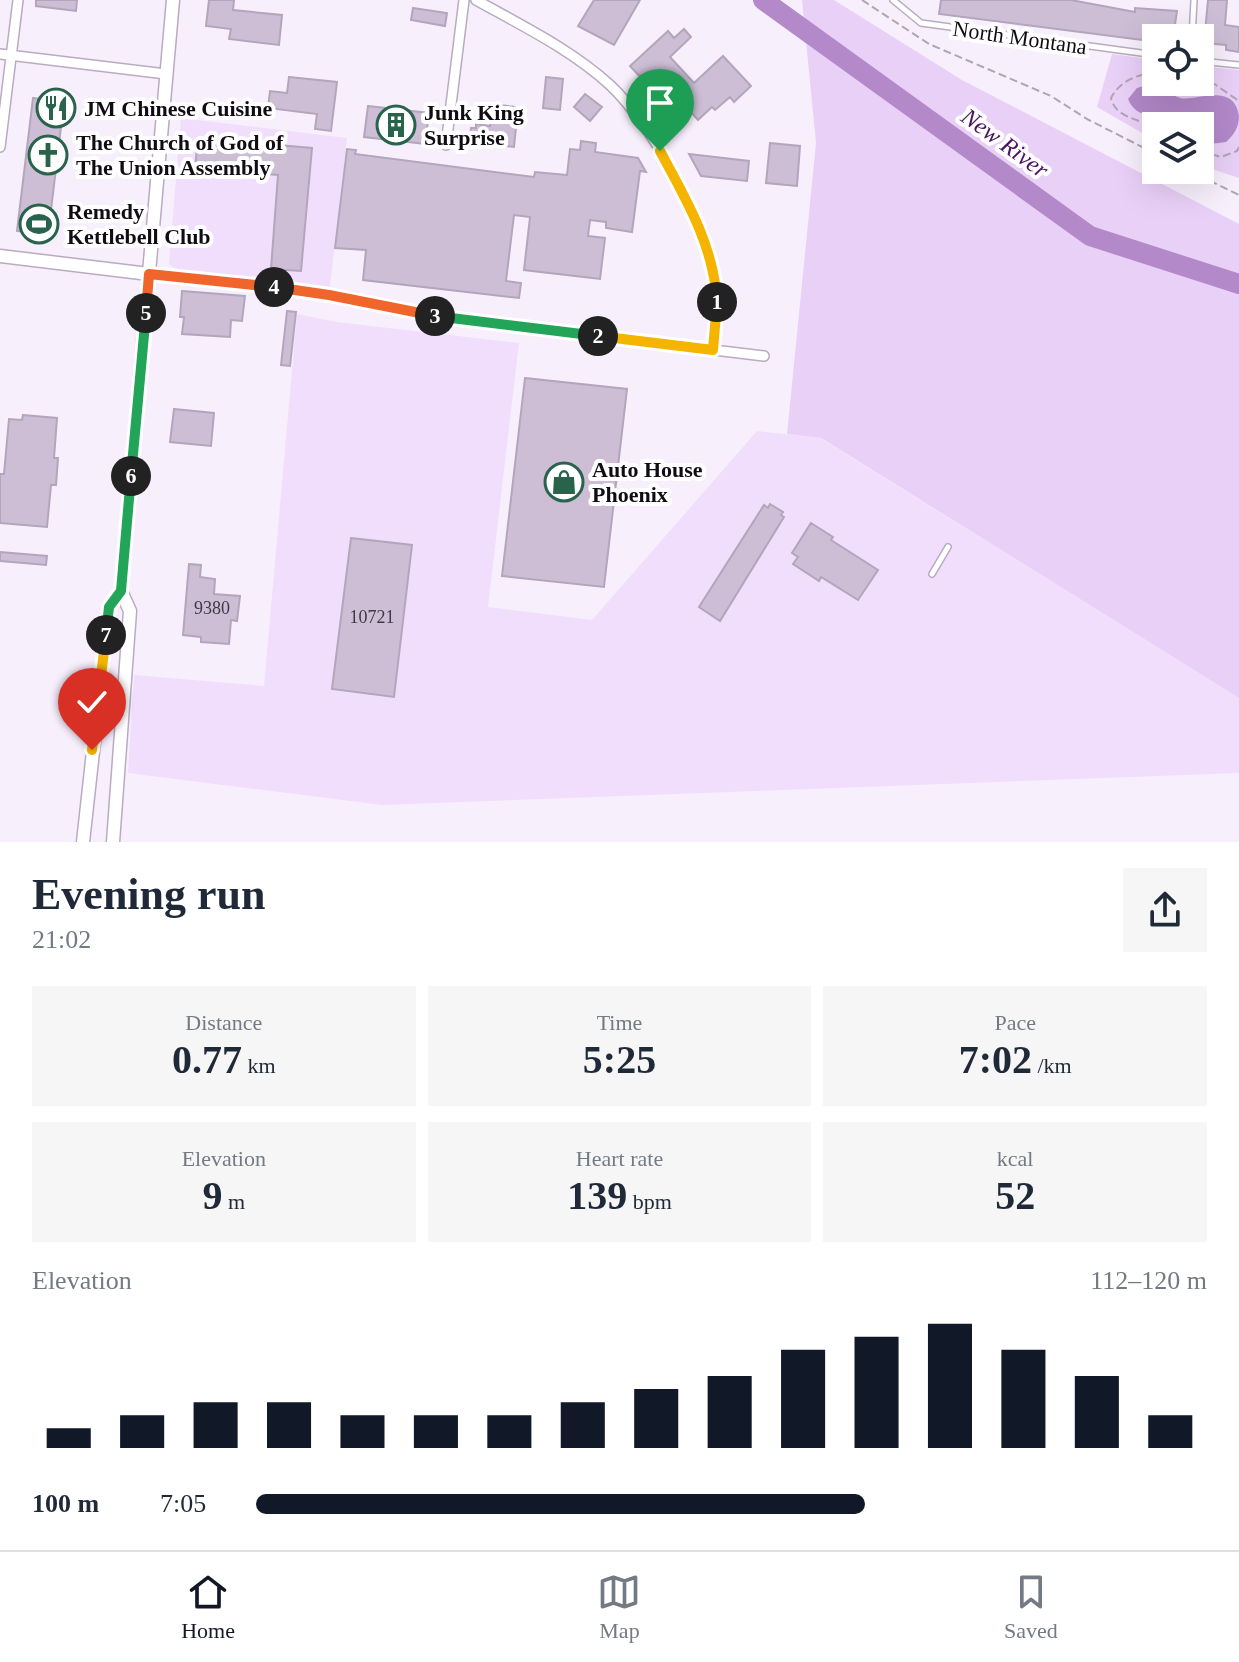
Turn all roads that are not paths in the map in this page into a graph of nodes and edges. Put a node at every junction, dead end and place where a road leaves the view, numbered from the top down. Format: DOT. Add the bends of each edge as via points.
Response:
graph roads {
  1 [pos="18,0"];
  2 [pos="173,0"];
  3 [pos="464,0"];
  4 [pos="476,0"];
  5 [pos="893,0"];
  6 [pos="1194,0"];
  7 [pos="1193,24"];
  8 [pos="1142,53"];
  9 [pos="0,54"];
  10 [pos="11,56"];
  11 [pos="1214,62"];
  12 [pos="1239,65"];
  13 [pos="166,74"];
  14 [pos="446,145"];
  15 [pos="0,147"];
  16 [pos="0,256"];
  17 [pos="149,274"];
  18 [pos="713,350"];
  19 [pos="764,356"];
  20 [pos="948,547"];
  21 [pos="932,574"];
  22 [pos="121,591"];
  23 [pos="83,842"];
  24 [pos="113,842"];
  1 -- 10 [label="street"];
  2 -- 13 [label="main road"];
  3 -- 14 [label="street"];
  4 -- 18 [label="street" via="610,84 660,151 703,233 716,282"];
  5 -- 8 [label="lane, North Montana" via="921,23"];
  6 -- 7 [label="lane"];
  9 -- 10 [label="street"];
  10 -- 13 [label="street"];
  10 -- 15 [label="street"];
  11 -- 12 [label="lane"];
  13 -- 17 [label="main road"];
  16 -- 17 [label="main road"];
  17 -- 18 [label="street"];
  17 -- 22 [label="main road"];
  18 -- 19 [label="street"];
  20 -- 21 [label="lane"];
  22 -- 23 [label="main road" via="109,607"];
  22 -- 24 [label="main road" via="130,611"];
}
